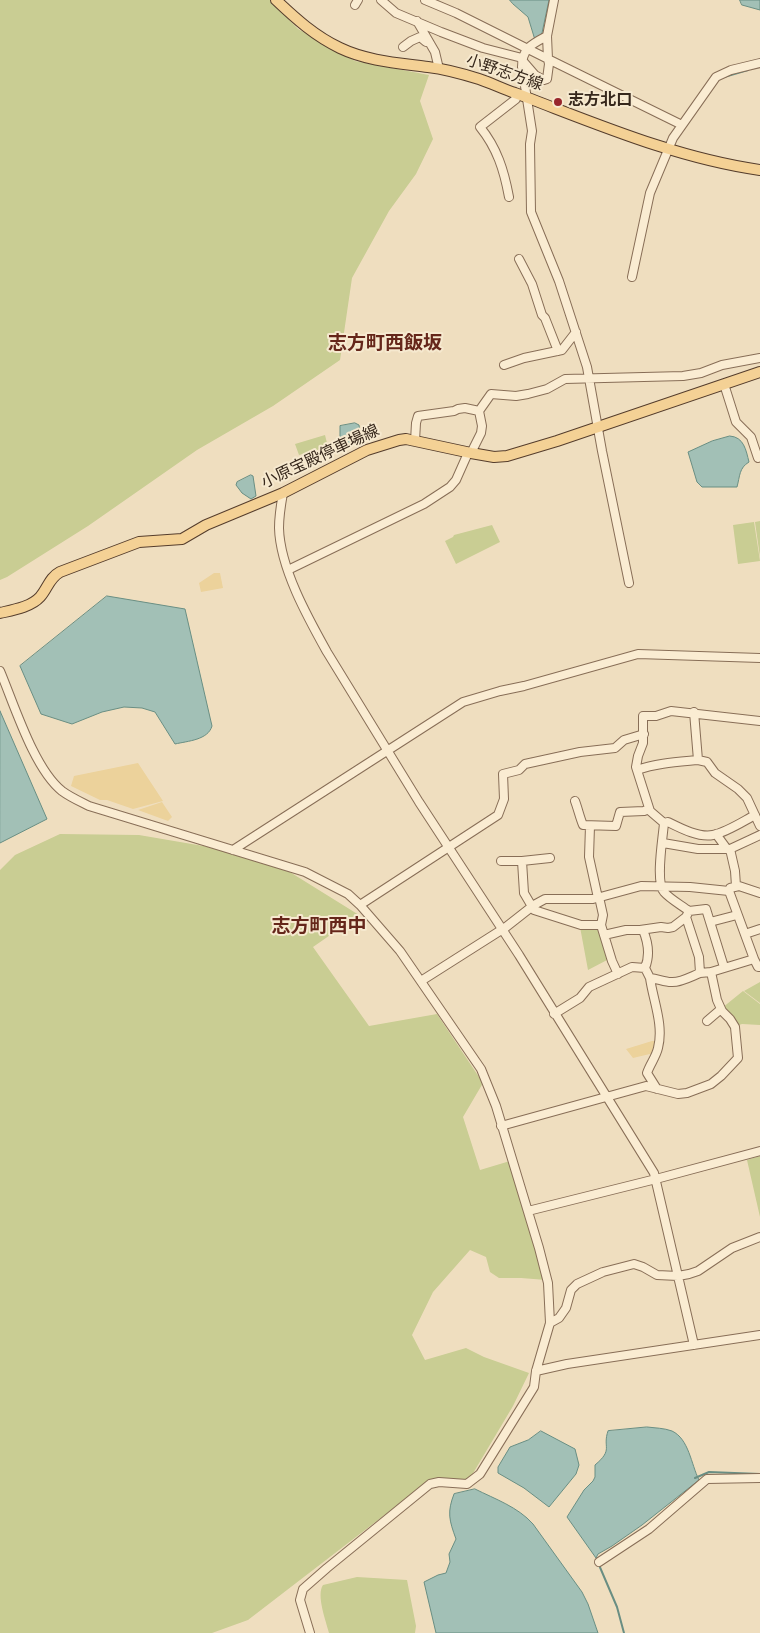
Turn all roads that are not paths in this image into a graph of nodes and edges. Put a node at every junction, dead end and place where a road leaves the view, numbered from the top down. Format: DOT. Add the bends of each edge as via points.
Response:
graph roads {
  1 [pos="276,0"];
  2 [pos="381,0"];
  3 [pos="425,0"];
  4 [pos="554,0"];
  5 [pos="417,21"];
  6 [pos="547,36"];
  7 [pos="403,47"];
  8 [pos="527,50"];
  9 [pos="436,56"];
  10 [pos="522,59"];
  11 [pos="548,59"];
  12 [pos="760,62"];
  13 [pos="439,69"];
  14 [pos="516,94"];
  15 [pos="528,97"];
  16 [pos="682,125"];
  17 [pos="668,149"];
  18 [pos="760,170"];
  19 [pos="509,197"];
  20 [pos="519,259"];
  21 [pos="632,277"];
  22 [pos="576,332"];
  23 [pos="558,351"];
  24 [pos="760,358"];
  25 [pos="504,365"];
  26 [pos="760,372"];
  27 [pos="589,379"];
  28 [pos="724,384"];
  29 [pos="479,411"];
  30 [pos="598,427"];
  31 [pos="415,441"];
  32 [pos="470,453"];
  33 [pos="760,457"];
  34 [pos="282,493"];
  35 [pos="288,570"];
  36 [pos="629,583"];
  37 [pos="0,613"];
  38 [pos="760,658"];
  39 [pos="0,671"];
  40 [pos="694,712"];
  41 [pos="760,721"];
  42 [pos="644,734"];
  43 [pos="387,751"];
  44 [pos="698,760"];
  45 [pos="637,770"];
  46 [pos="575,800"];
  47 [pos="649,809"];
  48 [pos="755,815"];
  49 [pos="664,823"];
  50 [pos="590,826"];
  51 [pos="760,826"];
  52 [pos="716,834"];
  53 [pos="760,835"];
  54 [pos="663,843"];
  55 [pos="449,847"];
  56 [pos="729,849"];
  57 [pos="233,850"];
  58 [pos="550,858"];
  59 [pos="501,861"];
  60 [pos="522,861"];
  61 [pos="736,886"];
  62 [pos="661,887"];
  63 [pos="729,891"];
  64 [pos="760,893"];
  65 [pos="599,898"];
  66 [pos="360,905"];
  67 [pos="531,907"];
  68 [pos="688,914"];
  69 [pos="737,915"];
  70 [pos="710,922"];
  71 [pos="602,925"];
  72 [pos="760,929"];
  73 [pos="502,930"];
  74 [pos="643,930"];
  75 [pos="745,934"];
  76 [pos="604,935"];
  77 [pos="754,959"];
  78 [pos="724,967"];
  79 [pos="760,967"];
  80 [pos="646,968"];
  81 [pos="711,972"];
  82 [pos="700,973"];
  83 [pos="618,974"];
  84 [pos="650,978"];
  85 [pos="421,981"];
  86 [pos="721,1009"];
  87 [pos="554,1014"];
  88 [pos="707,1021"];
  89 [pos="657,1089"];
  90 [pos="606,1097"];
  91 [pos="502,1126"];
  92 [pos="760,1151"];
  93 [pos="656,1180"];
  94 [pos="528,1211"];
  95 [pos="760,1237"];
  96 [pos="678,1276"];
  97 [pos="550,1323"];
  98 [pos="760,1335"];
  99 [pos="694,1345"];
  100 [pos="536,1371"];
  101 [pos="760,1478"];
  102 [pos="599,1562"];
  103 [pos="310,1633"];
  1 -- 13 [label="main road, 小野志方線" via="314,33 339,48 376,60"];
  2 -- 5 [label="street" via="396,13"];
  3 -- 8 [label="street"];
  4 -- 6 [label="street"];
  5 -- 9 [label="street"];
  5 -- 10 [label="street"];
  6 -- 8 [label="street" via="530,44"];
  6 -- 11 [label="street"];
  7 -- 9 [label="street" via="420,37"];
  8 -- 10 [label="street"];
  8 -- 11 [label="street"];
  9 -- 13 [label="street"];
  10 -- 11 [label="street" via="534,75 544,80 547,79"];
  10 -- 15 [label="street"];
  11 -- 16 [label="street"];
  12 -- 16 [label="street" via="716,77"];
  13 -- 14 [label="main road, 小野志方線"];
  14 -- 15 [label="main road, 小野志方線"];
  14 -- 19 [label="street" via="516,99 480,127 504,170"];
  15 -- 17 [label="main road, 小野志方線"];
  15 -- 22 [label="street" via="532,131 531,212"];
  16 -- 17 [label="street"];
  17 -- 18 [label="main road, 小野志方線"];
  17 -- 21 [label="street" via="650,193"];
  20 -- 23 [label="street"];
  22 -- 23 [label="street"];
  22 -- 27 [label="street"];
  23 -- 25 [label="street"];
  24 -- 27 [label="street" via="683,376"];
  26 -- 28 [label="main road, 小原宝殿停車場線"];
  27 -- 29 [label="street" via="565,380 547,389 516,396 491,394"];
  27 -- 30 [label="street"];
  28 -- 30 [label="main road, 小原宝殿停車場線"];
  28 -- 33 [label="street" via="736,422 751,437"];
  29 -- 31 [label="street" via="465,408 418,416"];
  29 -- 32 [label="street" via="481,433"];
  30 -- 32 [label="main road, 小原宝殿停車場線" via="507,456"];
  30 -- 36 [label="street"];
  31 -- 32 [label="main road, 小原宝殿停車場線"];
  31 -- 34 [label="main road, 小原宝殿停車場線" via="399,440 367,450"];
  32 -- 35 [label="street" via="450,488 424,504"];
  34 -- 35 [label="street" via="279,528"];
  34 -- 37 [label="main road, 小原宝殿停車場線" via="206,525 182,539 139,542 60,572 53,576 40,598"];
  35 -- 43 [label="street" via="330,658"];
  38 -- 43 [label="street" via="638,654 463,702"];
  39 -- 57 [label="street" via="36,757 60,790 89,806"];
  40 -- 41 [label="street"];
  40 -- 42 [label="street" via="671,711 643,716"];
  40 -- 44 [label="street"];
  42 -- 45 [label="street"];
  42 -- 55 [label="street" via="624,740 615,748 525,764 519,770 503,774 504,799 498,815"];
  43 -- 55 [label="street"];
  43 -- 57 [label="street"];
  44 -- 45 [label="street" via="654,764"];
  44 -- 48 [label="street" via="707,762 715,773 738,789 747,798"];
  45 -- 47 [label="street"];
  46 -- 50 [label="street" via="582,824"];
  47 -- 49 [label="street"];
  47 -- 50 [label="street" via="620,812 616,826"];
  48 -- 51 [label="street"];
  48 -- 52 [label="street"];
  49 -- 52 [label="street" via="701,835"];
  49 -- 54 [label="street"];
  50 -- 65 [label="street" via="589,857"];
  52 -- 56 [label="street"];
  53 -- 56 [label="street"];
  54 -- 56 [label="street" via="698,849"];
  54 -- 62 [label="street"];
  55 -- 66 [label="street"];
  55 -- 73 [label="street"];
  56 -- 61 [label="street"];
  57 -- 66 [label="street" via="305,872 348,894"];
  58 -- 60 [label="street"];
  59 -- 60 [label="street"];
  60 -- 67 [label="street" via="524,893"];
  61 -- 63 [label="street"];
  61 -- 64 [label="street"];
  62 -- 63 [label="street"];
  62 -- 65 [label="street" via="641,886"];
  62 -- 68 [label="street"];
  63 -- 69 [label="street"];
  65 -- 67 [label="street" via="545,899"];
  65 -- 71 [label="street"];
  66 -- 85 [label="street"];
  67 -- 71 [label="street" via="581,925"];
  67 -- 73 [label="street"];
  68 -- 70 [label="street" via="706,909"];
  68 -- 74 [label="street" via="673,927"];
  68 -- 82 [label="street"];
  69 -- 70 [label="street"];
  69 -- 75 [label="street"];
  70 -- 78 [label="street"];
  71 -- 76 [label="street"];
  72 -- 75 [label="street"];
  73 -- 85 [label="street"];
  73 -- 87 [label="street"];
  74 -- 76 [label="street"];
  74 -- 80 [label="street" via="648,955"];
  75 -- 77 [label="street"];
  76 -- 83 [label="street"];
  77 -- 78 [label="street"];
  77 -- 79 [label="street"];
  78 -- 81 [label="street"];
  80 -- 83 [label="street" via="632,967"];
  80 -- 84 [label="street"];
  81 -- 82 [label="street"];
  81 -- 86 [label="street"];
  82 -- 84 [label="street" via="678,982"];
  83 -- 87 [label="street" via="589,988 580,998"];
  84 -- 89 [label="street" via="660,1039 647,1073"];
  85 -- 91 [label="street" via="481,1069"];
  86 -- 88 [label="street"];
  86 -- 89 [label="street" via="734,1027 738,1052 736,1061 711,1084 687,1093"];
  87 -- 90 [label="street"];
  89 -- 90 [label="street" via="646,1086"];
  90 -- 91 [label="street"];
  90 -- 93 [label="street"];
  91 -- 94 [label="street"];
  92 -- 93 [label="street"];
  93 -- 94 [label="street"];
  93 -- 96 [label="street"];
  94 -- 97 [label="street" via="548,1282"];
  95 -- 96 [label="street" via="732,1248 698,1271"];
  96 -- 97 [label="street" via="657,1276 634,1264 603,1272 577,1284 571,1290 566,1308 559,1318"];
  96 -- 99 [label="street"];
  97 -- 100 [label="street"];
  98 -- 99 [label="street"];
  99 -- 100 [label="street"];
  100 -- 103 [label="street" via="534,1387 480,1474 467,1484 430,1484 303,1589 300,1600"];
  101 -- 102 [label="street" via="707,1479 648,1529"];
}
